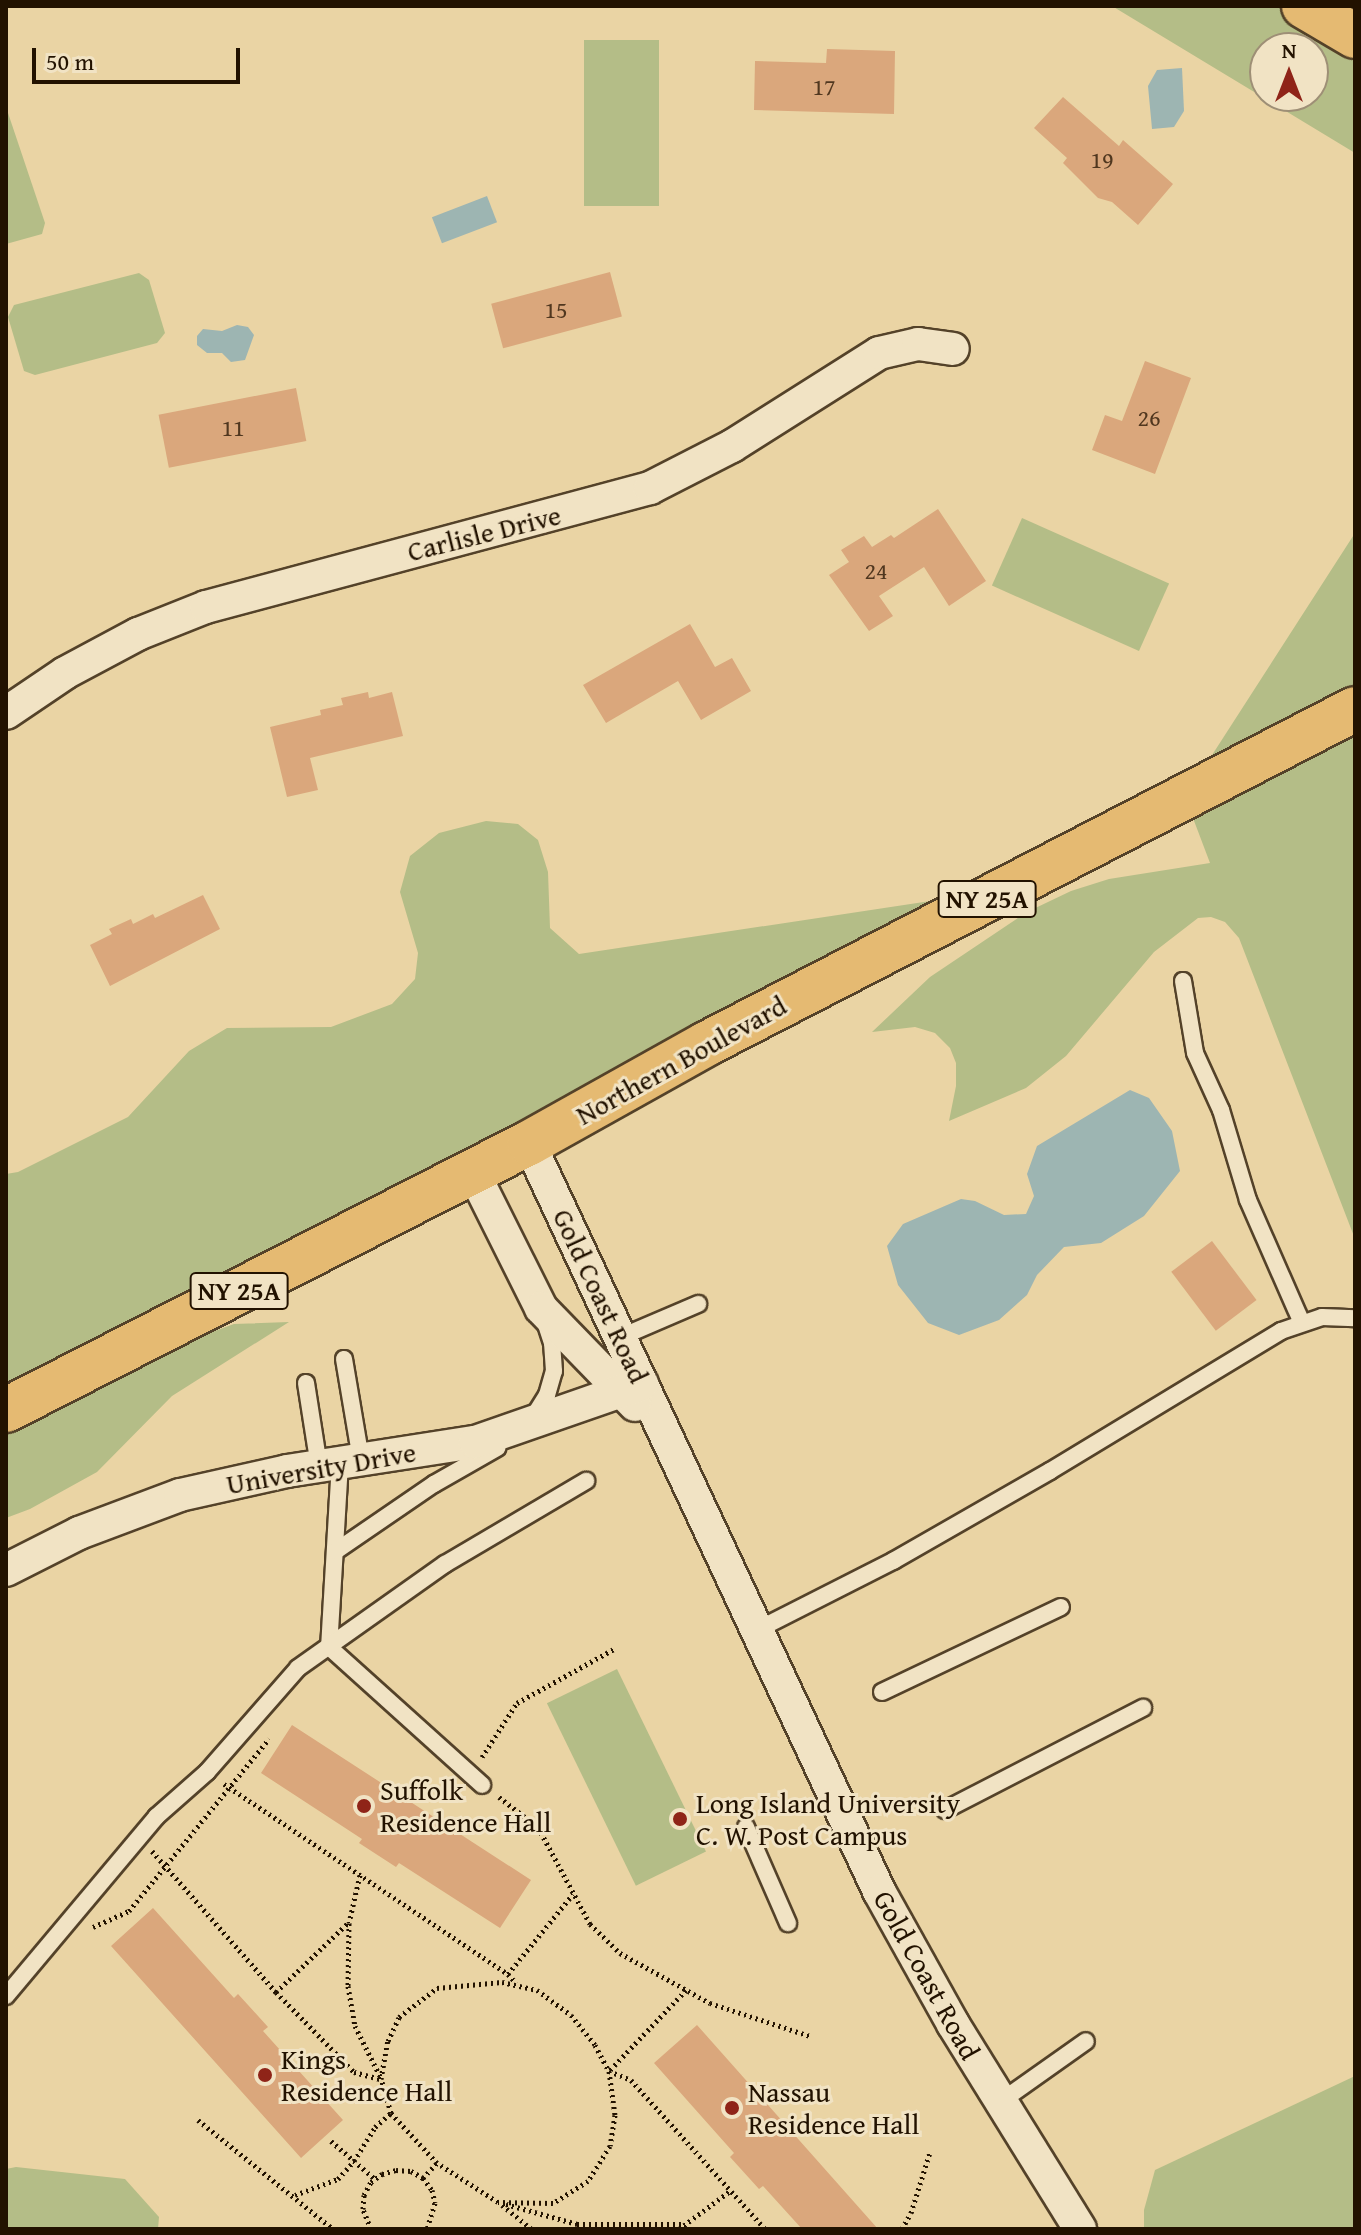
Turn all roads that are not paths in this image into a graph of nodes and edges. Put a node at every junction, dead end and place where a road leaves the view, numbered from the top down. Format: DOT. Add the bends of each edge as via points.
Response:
graph roads {
  1 [pos="1304,6"];
  2 [pos="1355,36"];
  3 [pos="953,349"];
  4 [pos="1355,709"];
  5 [pos="6,713"];
  6 [pos="1183,981"];
  7 [pos="529,1143"];
  8 [pos="473,1172"];
  9 [pos="698,1304"];
  10 [pos="541,1308"];
  11 [pos="1355,1318"];
  12 [pos="1302,1323"];
  13 [pos="621,1337"];
  14 [pos="344,1359"];
  15 [pos="306,1383"];
  16 [pos="632,1387"];
  17 [pos="6,1410"];
  18 [pos="538,1422"];
  19 [pos="340,1463"];
  20 [pos="586,1481"];
  21 [pos="336,1551"];
  22 [pos="6,1570"];
  23 [pos="1061,1607"];
  24 [pos="757,1630"];
  25 [pos="329,1647"];
  26 [pos="882,1692"];
  27 [pos="1143,1708"];
  28 [pos="476,1780"];
  29 [pos="945,1810"];
  30 [pos="746,1827"];
  31 [pos="788,1923"];
  32 [pos="6,1996"];
  33 [pos="1086,2041"];
  34 [pos="1000,2102"];
  35 [pos="1080,2229"];
  1 -- 2 [label="main road"];
  3 -- 5 [label="street, Carlisle Drive" via="918,344 879,353 732,446 650,488 206,607 138,634 65,673"];
  4 -- 7 [label="main road, Northern Boulevard / NY 25A" via="720,1037"];
  6 -- 12 [label="lane" via="1195,1053 1221,1110 1248,1200"];
  7 -- 8 [label="main road, Northern Boulevard / NY 25A"];
  7 -- 13 [label="street, Gold Coast Road"];
  8 -- 10 [label="street, Gold Coast Road"];
  8 -- 17 [label="main road, Northern Boulevard / NY 25A"];
  9 -- 13 [label="lane"];
  10 -- 16 [label="street, Gold Coast Road"];
  10 -- 18 [label="lane" via="554,1371"];
  11 -- 12 [label="lane" via="1322,1317"];
  12 -- 24 [label="lane" via="893,1561"];
  13 -- 16 [label="street, Gold Coast Road"];
  14 -- 19 [label="lane"];
  15 -- 19 [label="lane"];
  16 -- 18 [label="street, University Drive"];
  16 -- 24 [label="street, Gold Coast Road" via="675,1449"];
  18 -- 19 [label="street, University Drive" via="475,1442"];
  18 -- 21 [label="lane"];
  19 -- 21 [label="lane"];
  19 -- 22 [label="street, University Drive" via="180,1495 79,1533"];
  20 -- 25 [label="lane" via="445,1564"];
  21 -- 25 [label="lane"];
  23 -- 26 [label="lane"];
  24 -- 34 [label="street, Gold Coast Road" via="879,1891"];
  25 -- 28 [label="lane"];
  25 -- 32 [label="lane" via="298,1668 207,1772 156,1817"];
  27 -- 29 [label="lane"];
  30 -- 31 [label="lane"];
  33 -- 34 [label="lane"];
  34 -- 35 [label="street, Gold Coast Road"];
}
